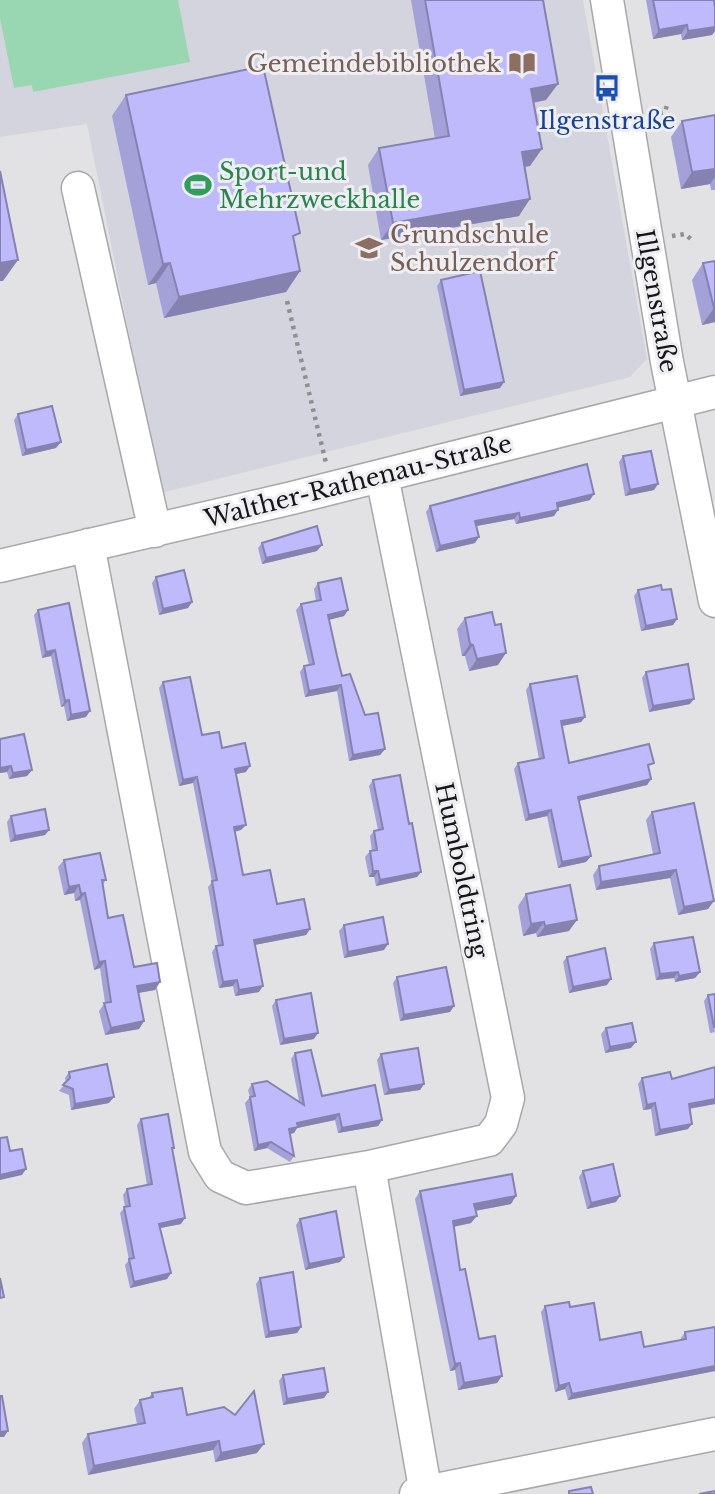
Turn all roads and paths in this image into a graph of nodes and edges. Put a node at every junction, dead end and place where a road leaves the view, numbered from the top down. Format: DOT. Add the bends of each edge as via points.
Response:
graph roads {
  1 [pos="607,0"];
  2 [pos="667,105"];
  3 [pos="644,117"];
  4 [pos="78,188"];
  5 [pos="665,237"];
  6 [pos="692,240"];
  7 [pos="287,301"];
  8 [pos="715,392"];
  9 [pos="675,402"];
  10 [pos="326,464"];
  11 [pos="382,476"];
  12 [pos="155,531"];
  13 [pos="88,545"];
  14 [pos="0,566"];
  15 [pos="715,601"];
  16 [pos="369,1167"];
  17 [pos="715,1434"];
  18 [pos="423,1493"];
  1 -- 9 [label="street, Illgenstraße"];
  2 -- 3 [label="path" via="665,112"];
  4 -- 12 [label="street"];
  5 -- 6 [label="path" via="685,234"];
  7 -- 10 [label="path"];
  8 -- 9 [label="street, Walther-Rathenau-Straße"];
  9 -- 11 [label="street, Walther-Rathenau-Straße"];
  9 -- 15 [label="street, Illgenstraße"];
  11 -- 12 [label="street, Walther-Rathenau-Straße"];
  11 -- 16 [label="street, Humboldtring" via="508,1098 501,1124 489,1140"];
  12 -- 13 [label="street, Walther-Rathenau-Straße"];
  13 -- 14 [label="street, Walther-Rathenau-Straße"];
  13 -- 16 [label="street, Humboldtring" via="205,1152 220,1177 246,1188"];
  16 -- 18 [label="street"];
  17 -- 18 [label="street"];
}
